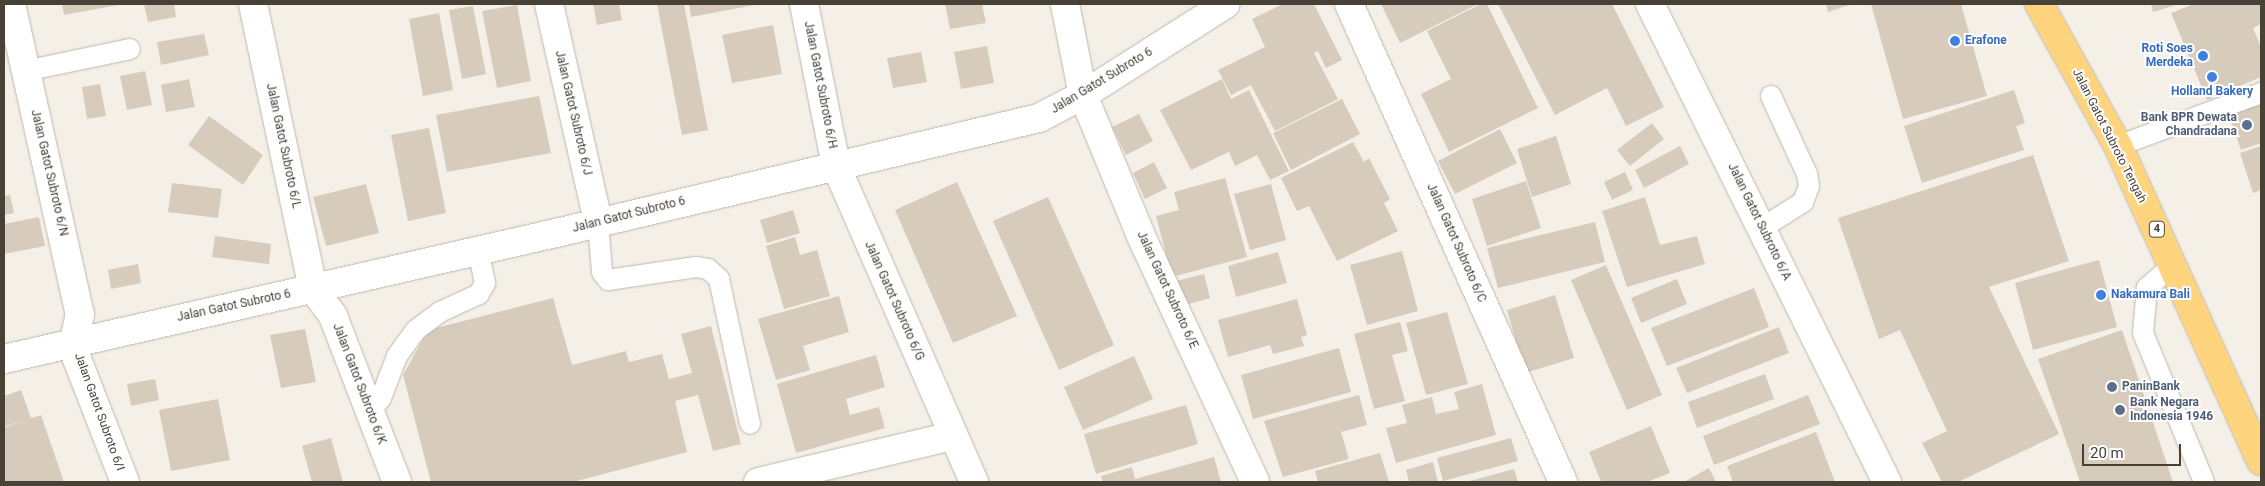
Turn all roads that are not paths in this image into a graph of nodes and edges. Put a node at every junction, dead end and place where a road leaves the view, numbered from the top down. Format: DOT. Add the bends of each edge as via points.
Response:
graph roads {
  1 [pos="11,4"];
  2 [pos="253,4"];
  3 [pos="549,4"];
  4 [pos="804,4"];
  5 [pos="1065,4"];
  6 [pos="1226,4"];
  7 [pos="1349,4"];
  8 [pos="1650,4"];
  9 [pos="2039,4"];
  10 [pos="130,49"];
  11 [pos="26,71"];
  12 [pos="2261,93"];
  13 [pos="1083,95"];
  14 [pos="1771,96"];
  15 [pos="2118,146"];
  16 [pos="836,166"];
  17 [pos="598,222"];
  18 [pos="1762,228"];
  19 [pos="478,250"];
  20 [pos="2173,265"];
  21 [pos="313,289"];
  22 [pos="74,341"];
  23 [pos="4,359"];
  24 [pos="370,411"];
  25 [pos="750,424"];
  26 [pos="953,436"];
  27 [pos="2261,461"];
  28 [pos="125,482"];
  29 [pos="397,482"];
  30 [pos="758,482"];
  31 [pos="974,482"];
  32 [pos="1255,482"];
  33 [pos="1563,482"];
  34 [pos="1887,482"];
  35 [pos="2204,482"];
  1 -- 11 [label="street, Jalan Gatot Subroto 6/N"];
  2 -- 21 [label="street, Jalan Gatot Subroto 6/L"];
  3 -- 17 [label="street, Jalan Gatot Subroto 6/J"];
  4 -- 16 [label="street, Jalan Gatot Subroto 6/H"];
  5 -- 13 [label="street, Jalan Gatot Subroto 6/E"];
  6 -- 13 [label="street, Jalan Gatot Subroto 6"];
  7 -- 33 [label="street, Jalan Gatot Subroto 6/C"];
  8 -- 18 [label="street, Jalan Gatot Subroto 6/A"];
  9 -- 15 [label="highway, Jalan Gatot Subroto Tengah / 4"];
  10 -- 11 [label="lane"];
  11 -- 22 [label="street, Jalan Gatot Subroto 6/N" via="80,314"];
  12 -- 15 [label="lane"];
  13 -- 16 [label="street, Jalan Gatot Subroto 6" via="1039,118"];
  13 -- 32 [label="street, Jalan Gatot Subroto 6/E" via="1141,236"];
  14 -- 18 [label="lane" via="1807,174 1809,186 1803,202"];
  15 -- 20 [label="highway, Jalan Gatot Subroto Tengah / 4"];
  16 -- 17 [label="street, Jalan Gatot Subroto 6"];
  16 -- 26 [label="street, Jalan Gatot Subroto 6/G"];
  17 -- 19 [label="street, Jalan Gatot Subroto 6"];
  17 -- 25 [label="lane" via="602,272 608,280 696,267 708,268 719,279"];
  18 -- 34 [label="street, Jalan Gatot Subroto 6/A"];
  19 -- 21 [label="street, Jalan Gatot Subroto 6"];
  19 -- 24 [label="lane" via="485,283 479,294 440,312 416,330 397,356 381,398"];
  20 -- 27 [label="highway, Jalan Gatot Subroto Tengah / 4"];
  20 -- 35 [label="lane" via="2147,288 2143,333"];
  21 -- 22 [label="street, Jalan Gatot Subroto 6"];
  21 -- 24 [label="street, Jalan Gatot Subroto 6/K" via="333,316"];
  22 -- 23 [label="street, Jalan Gatot Subroto 6"];
  22 -- 28 [label="street, Jalan Gatot Subroto 6/I" via="77,359"];
  24 -- 29 [label="street, Jalan Gatot Subroto 6/K"];
  26 -- 30 [label="street"];
  26 -- 31 [label="street, Jalan Gatot Subroto 6/G"];
}
